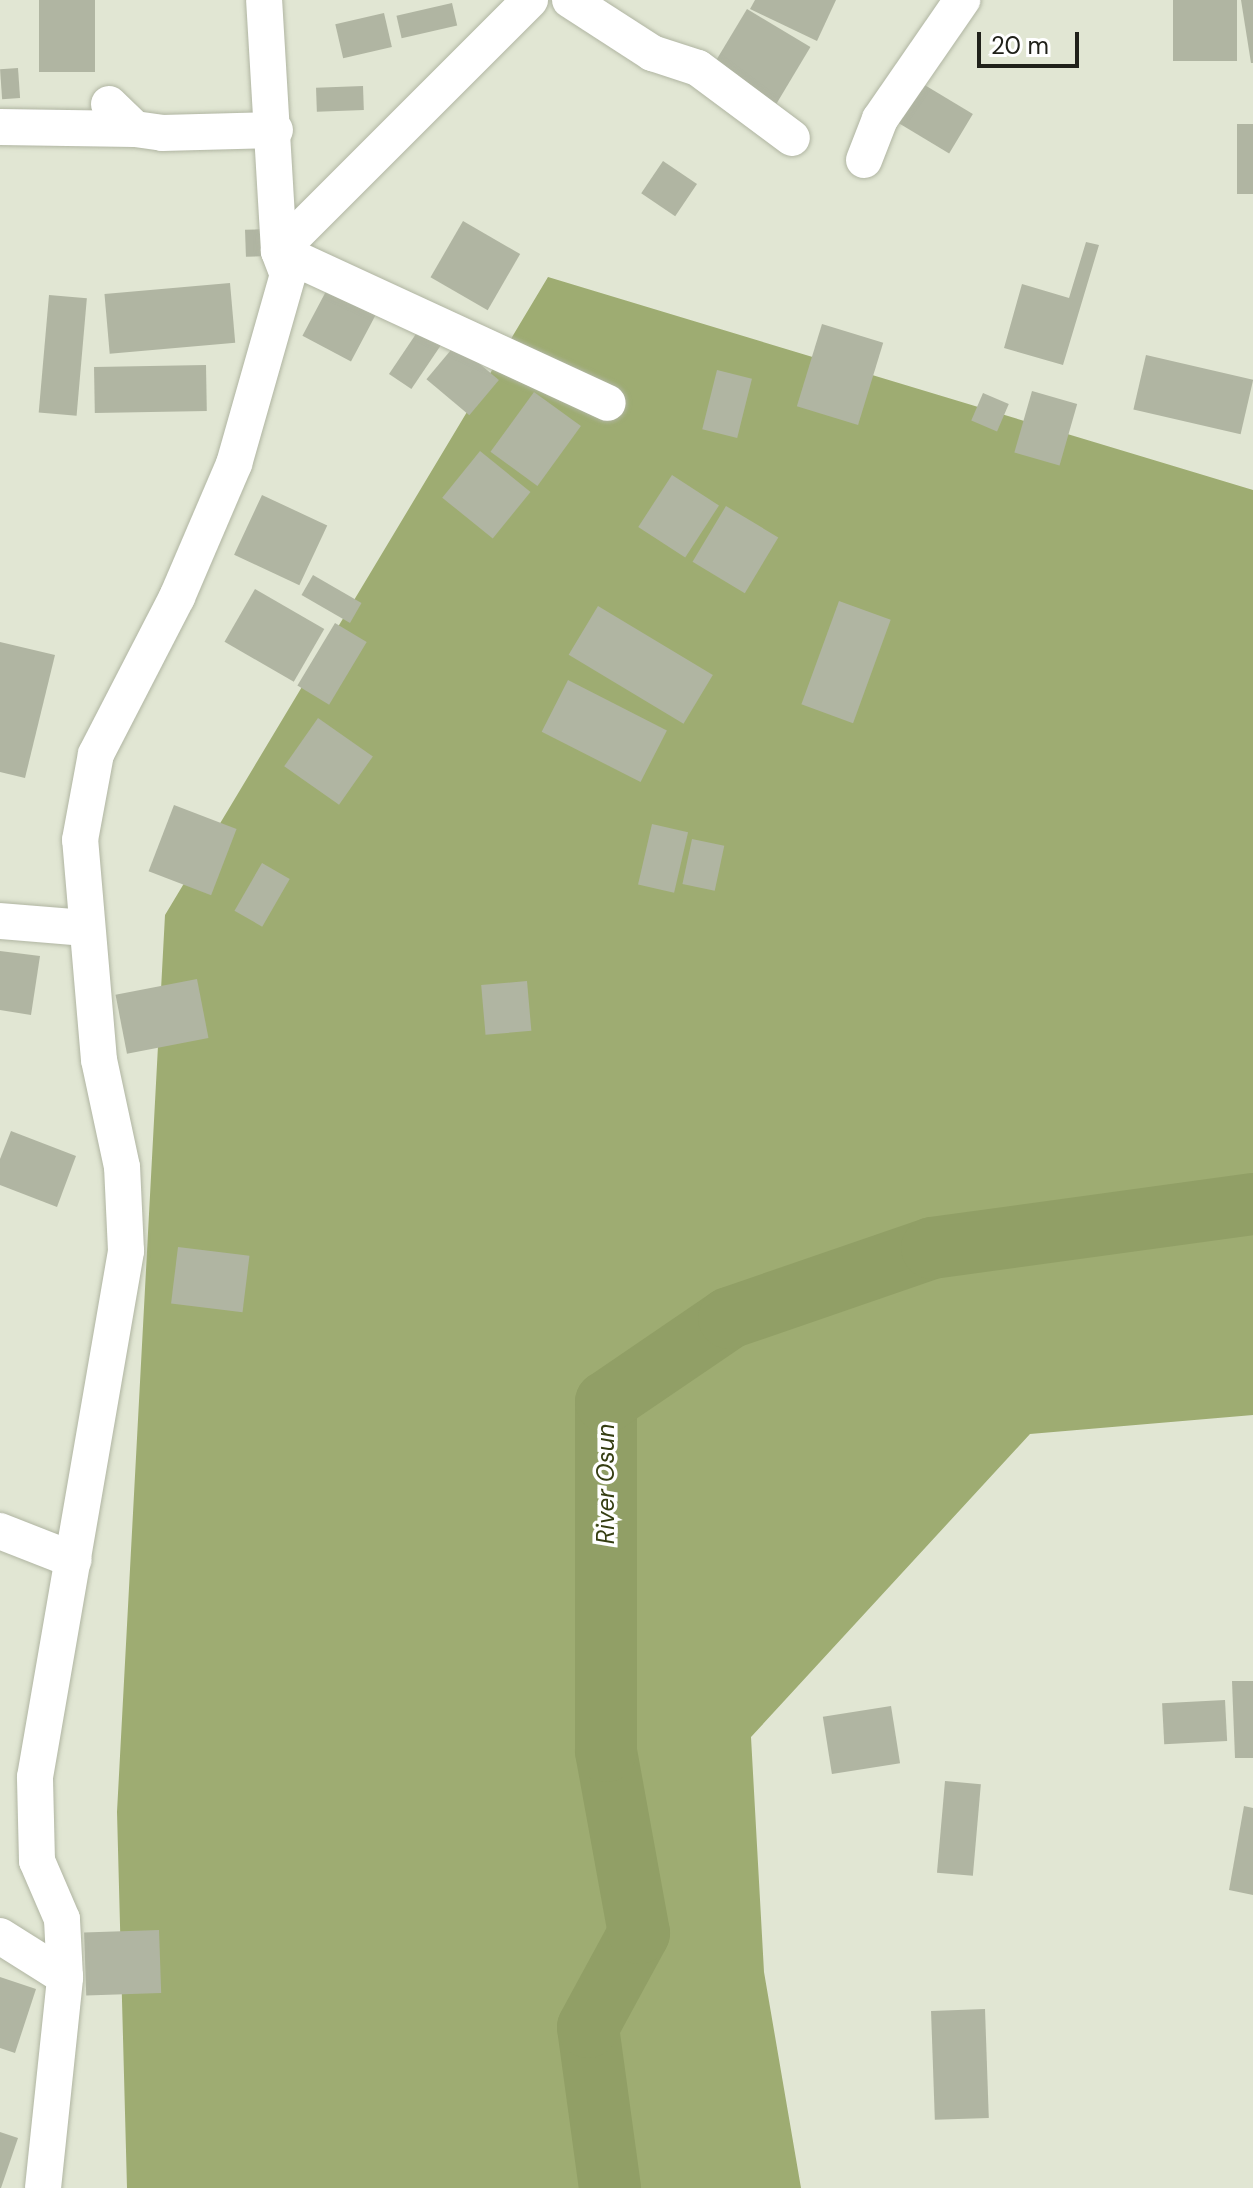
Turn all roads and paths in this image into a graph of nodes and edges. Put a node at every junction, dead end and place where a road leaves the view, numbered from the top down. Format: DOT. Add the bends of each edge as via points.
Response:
graph roads {
  1 [pos="264,0"];
  2 [pos="530,0"];
  3 [pos="570,0"];
  4 [pos="962,0"];
  5 [pos="109,104"];
  6 [pos="0,127"];
  7 [pos="135,129"];
  8 [pos="275,130"];
  9 [pos="792,138"];
  10 [pos="864,160"];
  11 [pos="279,251"];
  12 [pos="608,403"];
  13 [pos="0,921"];
  14 [pos="86,928"];
  15 [pos="0,1531"];
  16 [pos="74,1560"];
  17 [pos="0,1936"];
  18 [pos="65,1977"];
  19 [pos="43,2188"];
  1 -- 8 [label="street"];
  2 -- 11 [label="street"];
  3 -- 9 [label="street" via="652,53 698,68"];
  4 -- 10 [label="street" via="880,119"];
  5 -- 7 [label="street"];
  6 -- 7 [label="street"];
  7 -- 8 [label="street"];
  8 -- 11 [label="street"];
  11 -- 12 [label="street"];
  11 -- 14 [label="street" via="288,275 234,464 177,597 96,754 80,840"];
  13 -- 14 [label="street"];
  14 -- 16 [label="street" via="99,1060 122,1167 126,1251"];
  15 -- 16 [label="street"];
  16 -- 18 [label="street" via="35,1777 37,1861 62,1919"];
  17 -- 18 [label="street"];
  18 -- 19 [label="street"];
}
